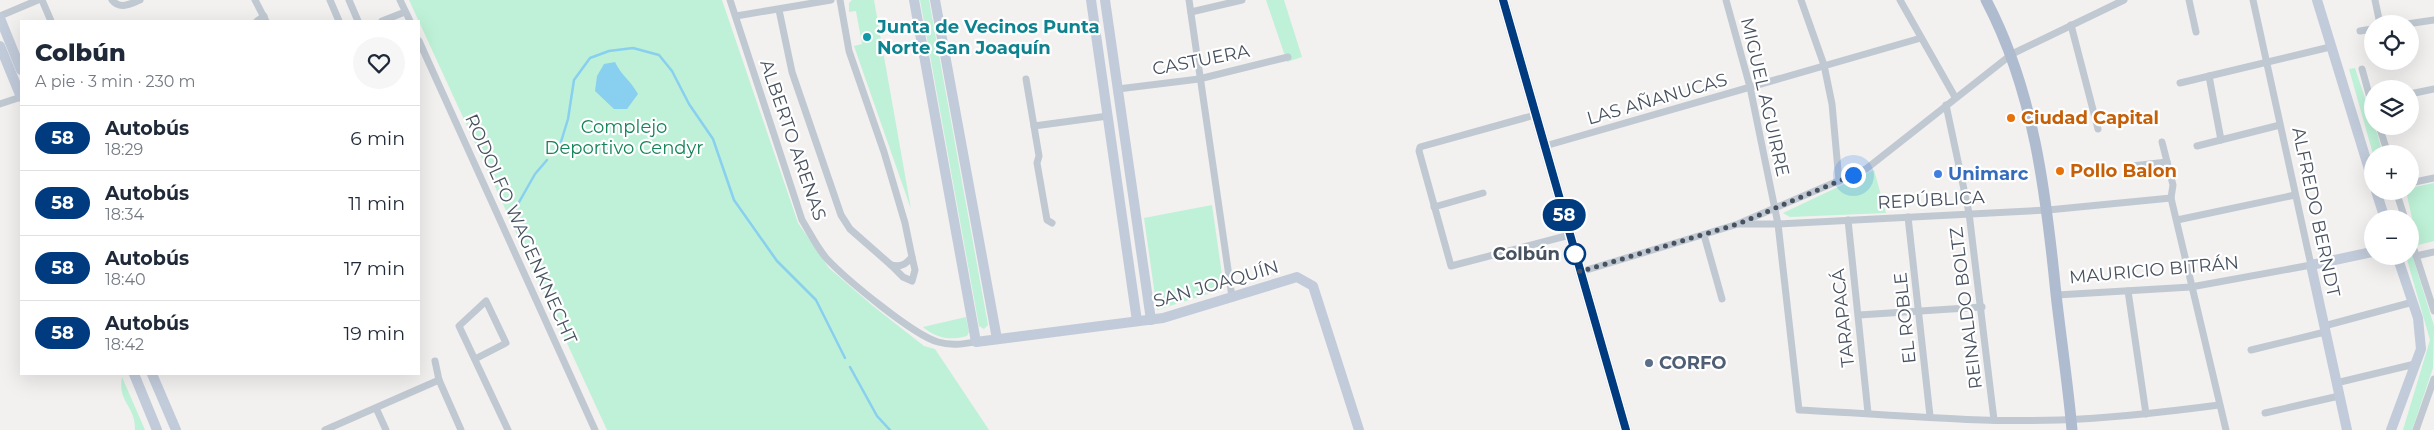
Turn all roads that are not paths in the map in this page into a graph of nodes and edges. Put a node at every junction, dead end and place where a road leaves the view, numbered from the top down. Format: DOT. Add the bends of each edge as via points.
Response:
graph roads {
  1 [pos="38,0"];
  2 [pos="42,0"];
  3 [pos="112,0"];
  4 [pos="140,0"];
  5 [pos="255,0"];
  6 [pos="330,0"];
  7 [pos="349,0"];
  8 [pos="400,0"];
  9 [pos="730,0"];
  10 [pos="831,0"];
  11 [pos="840,0"];
  12 [pos="914,0"];
  13 [pos="935,0"];
  14 [pos="1090,0"];
  15 [pos="1105,0"];
  16 [pos="1189,0"];
  17 [pos="1242,0"];
  18 [pos="1503,0"];
  19 [pos="1726,0"];
  20 [pos="1801,0"];
  21 [pos="1900,0"];
  22 [pos="1986,0"];
  23 [pos="2124,0"];
  24 [pos="2189,0"];
  25 [pos="2253,0"];
  26 [pos="2317,0"];
  27 [pos="2375,0"];
  28 [pos="795,3"];
  29 [pos="779,10"];
  30 [pos="405,12"];
  31 [pos="1191,12"];
  32 [pos="2378,15"];
  33 [pos="736,16"];
  34 [pos="0,17"];
  35 [pos="265,19"];
  36 [pos="51,20"];
  37 [pos="339,20"];
  38 [pos="358,20"];
  39 [pos="385,20"];
  40 [pos="409,20"];
  41 [pos="2434,20"];
  42 [pos="2419,22"];
  43 [pos="2071,25"];
  44 [pos="2364,30"];
  45 [pos="2360,31"];
  46 [pos="2196,32"];
  47 [pos="1921,38"];
  48 [pos="420,43"];
  49 [pos="0,46"];
  50 [pos="2330,47"];
  51 [pos="2012,54"];
  52 [pos="1288,57"];
  53 [pos="2266,62"];
  54 [pos="1824,66"];
  55 [pos="20,67"];
  56 [pos="2362,69"];
  57 [pos="2209,76"];
  58 [pos="1026,79"];
  59 [pos="1199,79"];
  60 [pos="2365,80"];
  61 [pos="2180,83"];
  62 [pos="1750,87"];
  63 [pos="1118,89"];
  64 [pos="2434,89"];
  65 [pos="2419,92"];
  66 [pos="20,95"];
  67 [pos="20,97"];
  68 [pos="1955,97"];
  69 [pos="0,104"];
  70 [pos="1946,105"];
  71 [pos="1535,115"];
  72 [pos="1108,116"];
  73 [pos="2280,125"];
  74 [pos="1034,126"];
  75 [pos="2098,129"];
  76 [pos="2222,140"];
  77 [pos="2162,142"];
  78 [pos="1545,146"];
  79 [pos="2197,146"];
  80 [pos="2364,154"];
  81 [pos="2167,162"];
  82 [pos="2132,166"];
  83 [pos="2434,178"];
  84 [pos="1839,181"];
  85 [pos="2419,181"];
  86 [pos="1483,193"];
  87 [pos="2295,195"];
  88 [pos="2171,198"];
  89 [pos="1434,207"];
  90 [pos="1775,208"];
  91 [pos="2048,210"];
  92 [pos="1969,212"];
  93 [pos="1908,217"];
  94 [pos="1848,220"];
  95 [pos="2177,220"];
  96 [pos="1052,223"];
  97 [pos="1738,224"];
  98 [pos="1778,224"];
  99 [pos="1570,235"];
  100 [pos="1704,235"];
  101 [pos="2434,252"];
  102 [pos="2364,254"];
  103 [pos="2419,255"];
  104 [pos="912,257"];
  105 [pos="891,265"];
  106 [pos="2311,265"];
  107 [pos="2400,265"];
  108 [pos="2419,265"];
  109 [pos="1580,272"];
  110 [pos="2191,287"];
  111 [pos="2128,291"];
  112 [pos="2056,295"];
  113 [pos="1232,297"];
  114 [pos="1722,299"];
  115 [pos="2412,302"];
  116 [pos="1982,307"];
  117 [pos="1920,311"];
  118 [pos="2434,311"];
  119 [pos="1859,315"];
  120 [pos="1151,320"];
  121 [pos="1137,321"];
  122 [pos="2325,329"];
  123 [pos="997,339"];
  124 [pos="976,342"];
  125 [pos="2251,350"];
  126 [pos="475,359"];
  127 [pos="434,361"];
  128 [pos="2415,364"];
  129 [pos="134,375"];
  130 [pos="152,375"];
  131 [pos="2434,379"];
  132 [pos="439,380"];
  133 [pos="2336,383"];
  134 [pos="2339,396"];
  135 [pos="2219,406"];
  136 [pos="376,408"];
  137 [pos="1868,413"];
  138 [pos="2146,414"];
  139 [pos="2265,414"];
  140 [pos="1930,416"];
  141 [pos="1994,420"];
  142 [pos="2072,424"];
  143 [pos="158,430"];
  144 [pos="176,430"];
  145 [pos="325,430"];
  146 [pos="386,430"];
  147 [pos="461,430"];
  148 [pos="508,430"];
  149 [pos="595,430"];
  150 [pos="1359,430"];
  151 [pos="1626,430"];
  152 [pos="2226,430"];
  153 [pos="2347,430"];
  154 [pos="2391,430"];
  155 [pos="2416,430"];
  1 -- 34 [label="street"];
  2 -- 36 [label="street"];
  3 -- 4 [label="street" via="125,7"];
  5 -- 35 [label="street"];
  6 -- 37 [label="street"];
  7 -- 38 [label="street"];
  8 -- 30 [label="street"];
  9 -- 33 [label="street, ALBERTO ARENAS"];
  10 -- 28 [label="street"];
  11 -- 104 [label="street" via="849,50 884,152"];
  12 -- 124 [label="main road"];
  13 -- 123 [label="main road"];
  14 -- 72 [label="main road"];
  15 -- 63 [label="main road"];
  16 -- 31 [label="street"];
  17 -- 31 [label="street"];
  18 -- 71 [label="main road"];
  19 -- 62 [label="street, MIGUEL AGUIRRE"];
  20 -- 54 [label="street"];
  21 -- 47 [label="street"];
  22 -- 51 [label="main road"];
  23 -- 43 [label="street"];
  24 -- 46 [label="street"];
  25 -- 53 [label="street, ALFREDO BERNDT"];
  26 -- 50 [label="main road"];
  27 -- 32 [label="street"];
  28 -- 29 [label="street"];
  29 -- 33 [label="street"];
  29 -- 105 [label="street" via="792,72 841,215 850,229"];
  30 -- 39 [label="street"];
  30 -- 40 [label="street"];
  31 -- 59 [label="street"];
  33 -- 124 [label="street, ALBERTO ARENAS" via="802,220 814,242 844,274 925,337 950,345"];
  34 -- 55 [label="main road"];
  41 -- 42 [label="street"];
  43 -- 51 [label="street"];
  43 -- 75 [label="street"];
  44 -- 45 [label="street"];
  47 -- 54 [label="street, LAS AÑANUCAS"];
  47 -- 68 [label="street"];
  48 -- 149 [label="street, RODOLFO WAGENKNECHT"];
  49 -- 66 [label="main road"];
  50 -- 53 [label="street"];
  50 -- 80 [label="main road"];
  51 -- 68 [label="street"];
  51 -- 91 [label="main road" via="2040,161"];
  52 -- 59 [label="street, CASTUERA"];
  53 -- 57 [label="street"];
  53 -- 73 [label="street, ALFREDO BERNDT"];
  54 -- 62 [label="street, LAS AÑANUCAS"];
  54 -- 84 [label="street" via="1832,104"];
  56 -- 60 [label="street"];
  57 -- 61 [label="street"];
  57 -- 76 [label="street"];
  58 -- 74 [label="street"];
  59 -- 63 [label="street, CASTUERA"];
  59 -- 113 [label="street"];
  62 -- 78 [label="street, LAS AÑANUCAS"];
  62 -- 90 [label="street, MIGUEL AGUIRRE"];
  63 -- 120 [label="main road"];
  64 -- 65 [label="street"];
  67 -- 69 [label="street"];
  68 -- 70 [label="street"];
  70 -- 84 [label="street" via="1866,169"];
  70 -- 92 [label="street, REINALDO BOLTZ"];
  71 -- 78 [label="main road"];
  71 -- 89 [label="street" via="1420,148 1418,152"];
  72 -- 74 [label="street"];
  72 -- 121 [label="main road"];
  73 -- 76 [label="street"];
  73 -- 87 [label="street, ALFREDO BERNDT"];
  74 -- 96 [label="street" via="1039,156 1036,163 1047,220"];
  76 -- 79 [label="street"];
  77 -- 81 [label="street"];
  78 -- 99 [label="main road"];
  81 -- 82 [label="street"];
  81 -- 88 [label="street" via="2173,185"];
  83 -- 85 [label="street"];
  84 -- 90 [label="street"];
  86 -- 89 [label="street"];
  87 -- 95 [label="street"];
  87 -- 106 [label="street, ALFREDO BERNDT"];
  88 -- 91 [label="street, REPÚBLICA"];
  88 -- 95 [label="street"];
  89 -- 99 [label="street" via="1451,266"];
  90 -- 97 [label="street"];
  90 -- 98 [label="street, MIGUEL AGUIRRE"];
  91 -- 92 [label="street, REPÚBLICA"];
  91 -- 112 [label="main road"];
  92 -- 93 [label="street, REPÚBLICA"];
  92 -- 116 [label="street, REINALDO BOLTZ"];
  93 -- 94 [label="street, REPÚBLICA"];
  93 -- 117 [label="street, EL ROBLE"];
  94 -- 98 [label="street, REPÚBLICA"];
  94 -- 119 [label="street, TARAPACÁ"];
  95 -- 110 [label="street"];
  97 -- 98 [label="street, REPÚBLICA"];
  97 -- 100 [label="street, REPÚBLICA"];
  98 -- 137 [label="street, MIGUEL AGUIRRE" via="1798,410"];
  99 -- 109 [label="main road"];
  100 -- 109 [label="street, REPÚBLICA"];
  100 -- 114 [label="street"];
  101 -- 103 [label="street"];
  102 -- 106 [label="main road, MAURICIO BITRÁN"];
  104 -- 105 [label="street" via="900,267"];
  104 -- 105 [label="street" via="915,270 912,280 903,277"];
  106 -- 110 [label="street, MAURICIO BITRÁN"];
  106 -- 122 [label="main road, ALFREDO BERNDT"];
  107 -- 115 [label="main road"];
  108 -- 118 [label="street"];
  109 -- 151 [label="main road"];
  110 -- 111 [label="street, MAURICIO BITRÁN"];
  110 -- 135 [label="street"];
  111 -- 112 [label="street, MAURICIO BITRÁN"];
  111 -- 138 [label="street"];
  112 -- 142 [label="main road"];
  113 -- 120 [label="main road, SAN JOAQUÍN"];
  113 -- 150 [label="main road, SAN JOAQUÍN" via="1297,277 1313,286"];
  115 -- 122 [label="street"];
  115 -- 128 [label="main road" via="2421,349"];
  116 -- 117 [label="street"];
  116 -- 141 [label="street, REINALDO BOLTZ"];
  117 -- 119 [label="street"];
  117 -- 140 [label="street, EL ROBLE"];
  119 -- 137 [label="street, TARAPACÁ"];
  120 -- 121 [label="main road, SAN JOAQUÍN"];
  121 -- 123 [label="main road, SAN JOAQUÍN"];
  122 -- 125 [label="street"];
  122 -- 133 [label="main road, ALFREDO BERNDT"];
  123 -- 124 [label="main road, SAN JOAQUÍN"];
  126 -- 126 [label="street" via="459,326 486,301 506,343"];
  126 -- 148 [label="street"];
  127 -- 132 [label="street"];
  128 -- 133 [label="street"];
  128 -- 154 [label="main road"];
  129 -- 143 [label="main road"];
  130 -- 144 [label="main road"];
  131 -- 155 [label="street"];
  132 -- 136 [label="street"];
  132 -- 147 [label="street"];
  133 -- 134 [label="main road, ALFREDO BERNDT"];
  134 -- 139 [label="street"];
  134 -- 153 [label="main road, ALFREDO BERNDT"];
  135 -- 138 [label="street"];
  135 -- 152 [label="street"];
  136 -- 145 [label="street"];
  136 -- 146 [label="street"];
  137 -- 140 [label="street"];
  138 -- 142 [label="street"];
  140 -- 141 [label="street"];
  141 -- 142 [label="street"];
}
